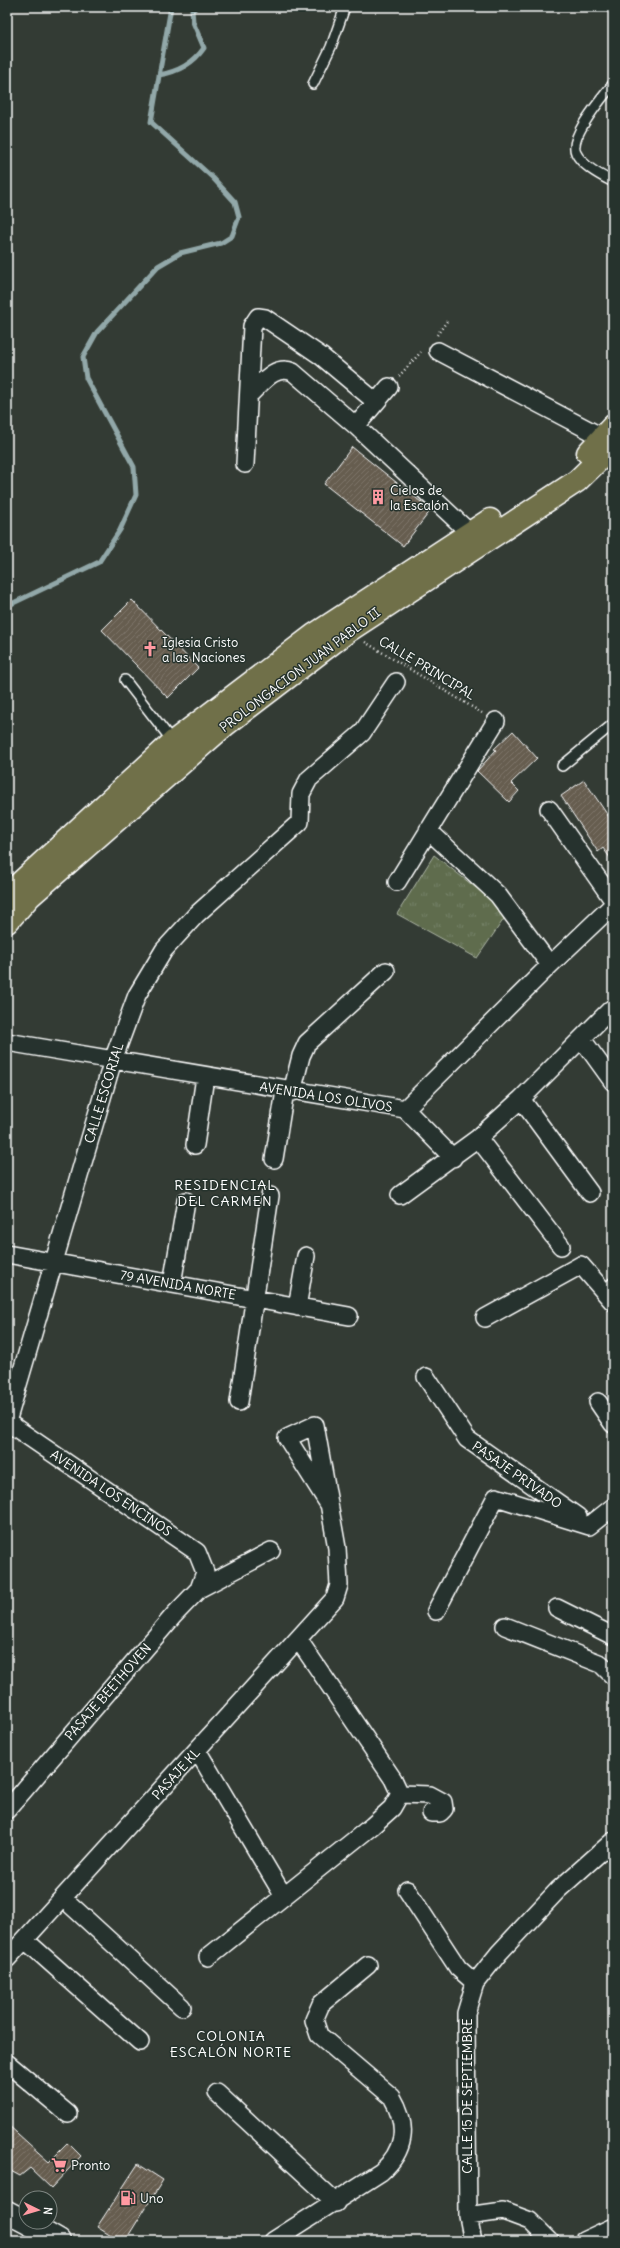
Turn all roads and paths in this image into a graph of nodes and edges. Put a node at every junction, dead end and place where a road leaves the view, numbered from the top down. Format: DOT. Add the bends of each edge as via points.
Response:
graph roads {
  1 [pos="345,7"];
  2 [pos="313,84"];
  3 [pos="613,84"];
  4 [pos="613,182"];
  5 [pos="447,321"];
  6 [pos="432,347"];
  7 [pos="389,387"];
  8 [pos="250,394"];
  9 [pos="376,402"];
  10 [pos="356,426"];
  11 [pos="610,437"];
  12 [pos="245,464"];
  13 [pos="470,533"];
  14 [pos="348,631"];
  15 [pos="125,680"];
  16 [pos="396,682"];
  17 [pos="496,721"];
  18 [pos="613,724"];
  19 [pos="173,742"];
  20 [pos="562,766"];
  21 [pos="549,809"];
  22 [pos="428,830"];
  23 [pos="397,882"];
  24 [pos="7,895"];
  25 [pos="613,900"];
  26 [pos="613,905"];
  27 [pos="7,922"];
  28 [pos="550,965"];
  29 [pos="386,971"];
  30 [pos="611,1009"];
  31 [pos="582,1039"];
  32 [pos="7,1042"];
  33 [pos="113,1060"];
  34 [pos="205,1077"];
  35 [pos="613,1082"];
  36 [pos="288,1091"];
  37 [pos="521,1099"];
  38 [pos="405,1109"];
  39 [pos="478,1138"];
  40 [pos="195,1145"];
  41 [pos="453,1158"];
  42 [pos="274,1160"];
  43 [pos="590,1193"];
  44 [pos="400,1195"];
  45 [pos="270,1196"];
  46 [pos="186,1201"];
  47 [pos="561,1246"];
  48 [pos="7,1254"];
  49 [pos="306,1256"];
  50 [pos="54,1263"];
  51 [pos="172,1284"];
  52 [pos="610,1292"];
  53 [pos="254,1299"];
  54 [pos="297,1306"];
  55 [pos="349,1316"];
  56 [pos="485,1318"];
  57 [pos="426,1377"];
  58 [pos="239,1402"];
  59 [pos="598,1402"];
  60 [pos="7,1422"];
  61 [pos="613,1424"];
  62 [pos="328,1503"];
  63 [pos="612,1509"];
  64 [pos="589,1526"];
  65 [pos="272,1550"];
  66 [pos="205,1572"];
  67 [pos="199,1589"];
  68 [pos="557,1608"];
  69 [pos="436,1611"];
  70 [pos="505,1626"];
  71 [pos="613,1636"];
  72 [pos="298,1639"];
  73 [pos="613,1676"];
  74 [pos="197,1750"];
  75 [pos="400,1794"];
  76 [pos="7,1810"];
  77 [pos="431,1813"];
  78 [pos="613,1841"];
  79 [pos="407,1890"];
  80 [pos="282,1895"];
  81 [pos="63,1898"];
  82 [pos="24,1940"];
  83 [pos="208,1957"];
  84 [pos="7,1959"];
  85 [pos="368,1965"];
  86 [pos="475,1983"];
  87 [pos="182,2007"];
  88 [pos="140,2042"];
  89 [pos="7,2063"];
  90 [pos="217,2093"];
  91 [pos="68,2114"];
  92 [pos="336,2203"];
  93 [pos="7,2212"];
  94 [pos="468,2216"];
  95 [pos="18,2218"];
  96 [pos="613,2227"];
  97 [pos="40,2230"];
  98 [pos="59,2241"];
  99 [pos="273,2241"];
  100 [pos="473,2241"];
  101 [pos="550,2241"];
  102 [pos="583,2241"];
  1 -- 2 [label="lane" via="331,47"];
  3 -- 4 [label="lane" via="586,120 575,140 576,153 589,166"];
  5 -- 6 [label="path"];
  6 -- 7 [label="path"];
  6 -- 11 [label="street"];
  7 -- 9 [label="street"];
  8 -- 9 [label="street" via="252,326 258,317 265,318 321,356"];
  8 -- 10 [label="street" via="274,372 290,371"];
  8 -- 12 [label="street"];
  9 -- 10 [label="street"];
  10 -- 13 [label="street"];
  11 -- 13 [label="main road, PROLONGACION JUAN PABLO II" via="574,465"];
  11 -- 14 [label="main road, PROLONGACION JUAN PABLO II" via="576,482"];
  13 -- 19 [label="main road, PROLONGACION JUAN PABLO II" via="314,635"];
  14 -- 17 [label="path, CALLE PRINCIPAL"];
  14 -- 27 [label="main road, PROLONGACION JUAN PABLO II" via="186,758 30,896"];
  15 -- 19 [label="lane"];
  16 -- 33 [label="street, CALLE ESCORIAL" via="362,733 309,779 301,794 300,822 196,916 164,950 137,995"];
  17 -- 22 [label="street"];
  18 -- 20 [label="lane"];
  19 -- 24 [label="main road, PROLONGACION JUAN PABLO II"];
  21 -- 25 [label="street"];
  22 -- 23 [label="street"];
  22 -- 28 [label="street" via="498,896"];
  26 -- 28 [label="street, AVENIDA LOS OLIVOS"];
  28 -- 38 [label="street, AVENIDA LOS OLIVOS"];
  29 -- 36 [label="street" via="307,1043"];
  30 -- 31 [label="street"];
  31 -- 35 [label="street"];
  31 -- 37 [label="street"];
  32 -- 33 [label="street, AVENIDA LOS OLIVOS"];
  33 -- 34 [label="street, AVENIDA LOS OLIVOS"];
  33 -- 50 [label="street, CALLE ESCORIAL"];
  34 -- 36 [label="street, AVENIDA LOS OLIVOS"];
  34 -- 40 [label="street"];
  36 -- 38 [label="street, AVENIDA LOS OLIVOS"];
  36 -- 42 [label="street"];
  37 -- 39 [label="street"];
  37 -- 43 [label="street"];
  38 -- 41 [label="street"];
  39 -- 41 [label="street"];
  39 -- 47 [label="street"];
  41 -- 44 [label="street"];
  45 -- 53 [label="street"];
  46 -- 51 [label="street"];
  48 -- 50 [label="street, 79 AVENIDA NORTE"];
  49 -- 54 [label="street"];
  50 -- 51 [label="street, 79 AVENIDA NORTE"];
  50 -- 60 [label="street, CALLE ESCORIAL"];
  51 -- 53 [label="street, 79 AVENIDA NORTE"];
  52 -- 56 [label="street" via="581,1265"];
  53 -- 54 [label="street, 79 AVENIDA NORTE"];
  53 -- 58 [label="street"];
  54 -- 55 [label="street, 79 AVENIDA NORTE"];
  57 -- 64 [label="street, PASAJE PRIVADO" via="467,1439"];
  59 -- 61 [label="street"];
  60 -- 66 [label="street, AVENIDA LOS ENCINOS" via="197,1552"];
  62 -- 72 [label="street, PASAJE KL" via="334,1525 339,1585 335,1598"];
  63 -- 64 [label="street"];
  64 -- 69 [label="street" via="496,1497"];
  65 -- 67 [label="street"];
  66 -- 67 [label="street, PASAJE BEETHOVEN"];
  67 -- 76 [label="street, PASAJE BEETHOVEN"];
  68 -- 71 [label="street"];
  70 -- 73 [label="street" via="601,1664"];
  72 -- 74 [label="street, PASAJE KL"];
  72 -- 75 [label="street" via="393,1779"];
  74 -- 80 [label="street"];
  74 -- 81 [label="street, PASAJE KL"];
  75 -- 77 [label="street" via="430,1795 443,1802 444,1809 440,1814"];
  75 -- 80 [label="street" via="392,1808"];
  78 -- 86 [label="street, CALLE 15 DE SEPTIEMBRE" via="558,1890 499,1953"];
  79 -- 86 [label="street" via="458,1968"];
  80 -- 83 [label="street"];
  81 -- 82 [label="street, PASAJE KL"];
  81 -- 87 [label="street"];
  82 -- 84 [label="street, PASAJE KL"];
  82 -- 88 [label="street"];
  85 -- 92 [label="street" via="321,2004 314,2020 319,2035 392,2098 400,2109 403,2128 400,2149 392,2162"];
  86 -- 94 [label="street, CALLE 15 DE SEPTIEMBRE" via="466,2013"];
  89 -- 91 [label="street"];
  90 -- 92 [label="street"];
  92 -- 99 [label="street"];
  93 -- 95 [label="main road"];
  94 -- 100 [label="street, CALLE 15 DE SEPTIEMBRE"];
  94 -- 101 [label="street" via="503,2211 530,2222"];
  96 -- 102 [label="street"];
  97 -- 98 [label="main road"];
}
